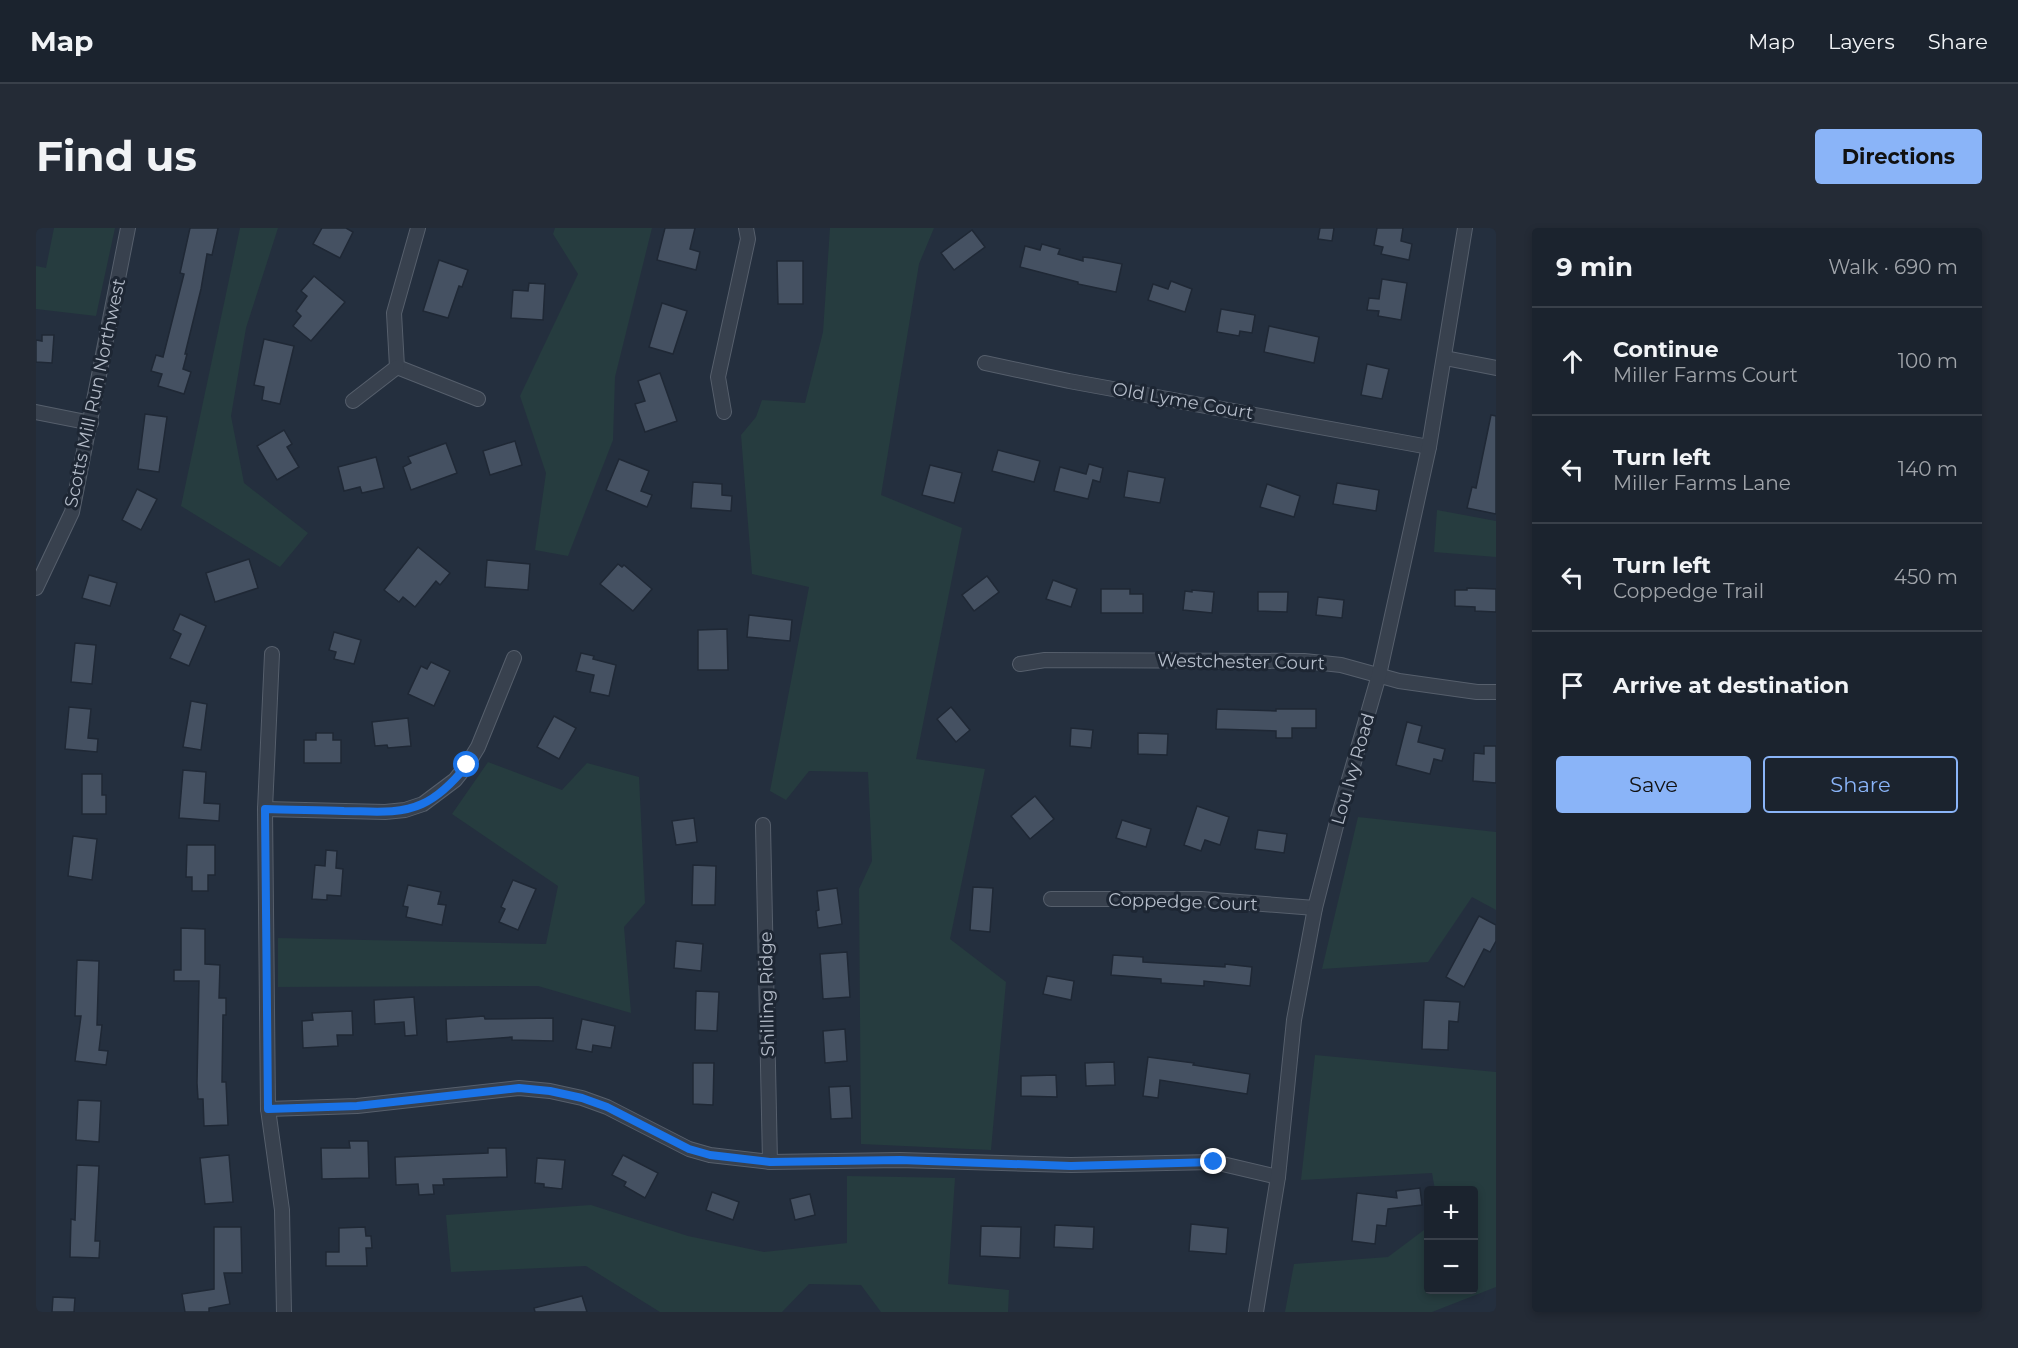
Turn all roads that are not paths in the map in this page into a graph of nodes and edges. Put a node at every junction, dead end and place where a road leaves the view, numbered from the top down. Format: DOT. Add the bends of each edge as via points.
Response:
graph roads {
  1 [pos="128,228"];
  2 [pos="418,228"];
  3 [pos="746,228"];
  4 [pos="1465,228"];
  5 [pos="1445,358"];
  6 [pos="985,363"];
  7 [pos="398,367"];
  8 [pos="1496,368"];
  9 [pos="478,399"];
  10 [pos="353,401"];
  11 [pos="36,412"];
  12 [pos="724,412"];
  13 [pos="91,423"];
  14 [pos="1429,447"];
  15 [pos="36,588"];
  16 [pos="272,654"];
  17 [pos="514,658"];
  18 [pos="1020,664"];
  19 [pos="1379,675"];
  20 [pos="1496,692"];
  21 [pos="265,809"];
  22 [pos="764,825"];
  23 [pos="1051,899"];
  24 [pos="1315,908"];
  25 [pos="268,1109"];
  26 [pos="770,1162"];
  27 [pos="1278,1177"];
  28 [pos="284,1312"];
  29 [pos="1256,1312"];
  1 -- 13 [label="street, Scotts Mill Run Northwest"];
  2 -- 7 [label="street" via="394,313"];
  3 -- 12 [label="street" via="748,239 718,376"];
  4 -- 5 [label="street, Lou Ivy Road"];
  5 -- 8 [label="street"];
  5 -- 14 [label="street, Lou Ivy Road"];
  6 -- 14 [label="street, Old Lyme Court"];
  7 -- 9 [label="street"];
  7 -- 10 [label="street"];
  11 -- 13 [label="street"];
  13 -- 15 [label="street, Scotts Mill Run Northwest" via="72,512"];
  14 -- 19 [label="street, Lou Ivy Road"];
  16 -- 21 [label="street"];
  17 -- 21 [label="street" via="467,765 455,780 423,804 385,812"];
  18 -- 19 [label="street, Westchester Court" via="1046,660 1294,660 1341,665"];
  19 -- 20 [label="street, Westchester Court" via="1399,681"];
  19 -- 24 [label="street, Lou Ivy Road"];
  21 -- 25 [label="street"];
  22 -- 26 [label="street, Shilling Ridge"];
  23 -- 24 [label="street, Coppedge Court" via="1201,899"];
  24 -- 27 [label="street, Lou Ivy Road" via="1294,1020"];
  25 -- 26 [label="street" via="357,1106 519,1088 550,1091 607,1107 689,1149"];
  25 -- 28 [label="street" via="282,1210"];
  26 -- 27 [label="street" via="900,1160 1071,1166 1214,1162"];
  27 -- 29 [label="street, Lou Ivy Road"];
}
